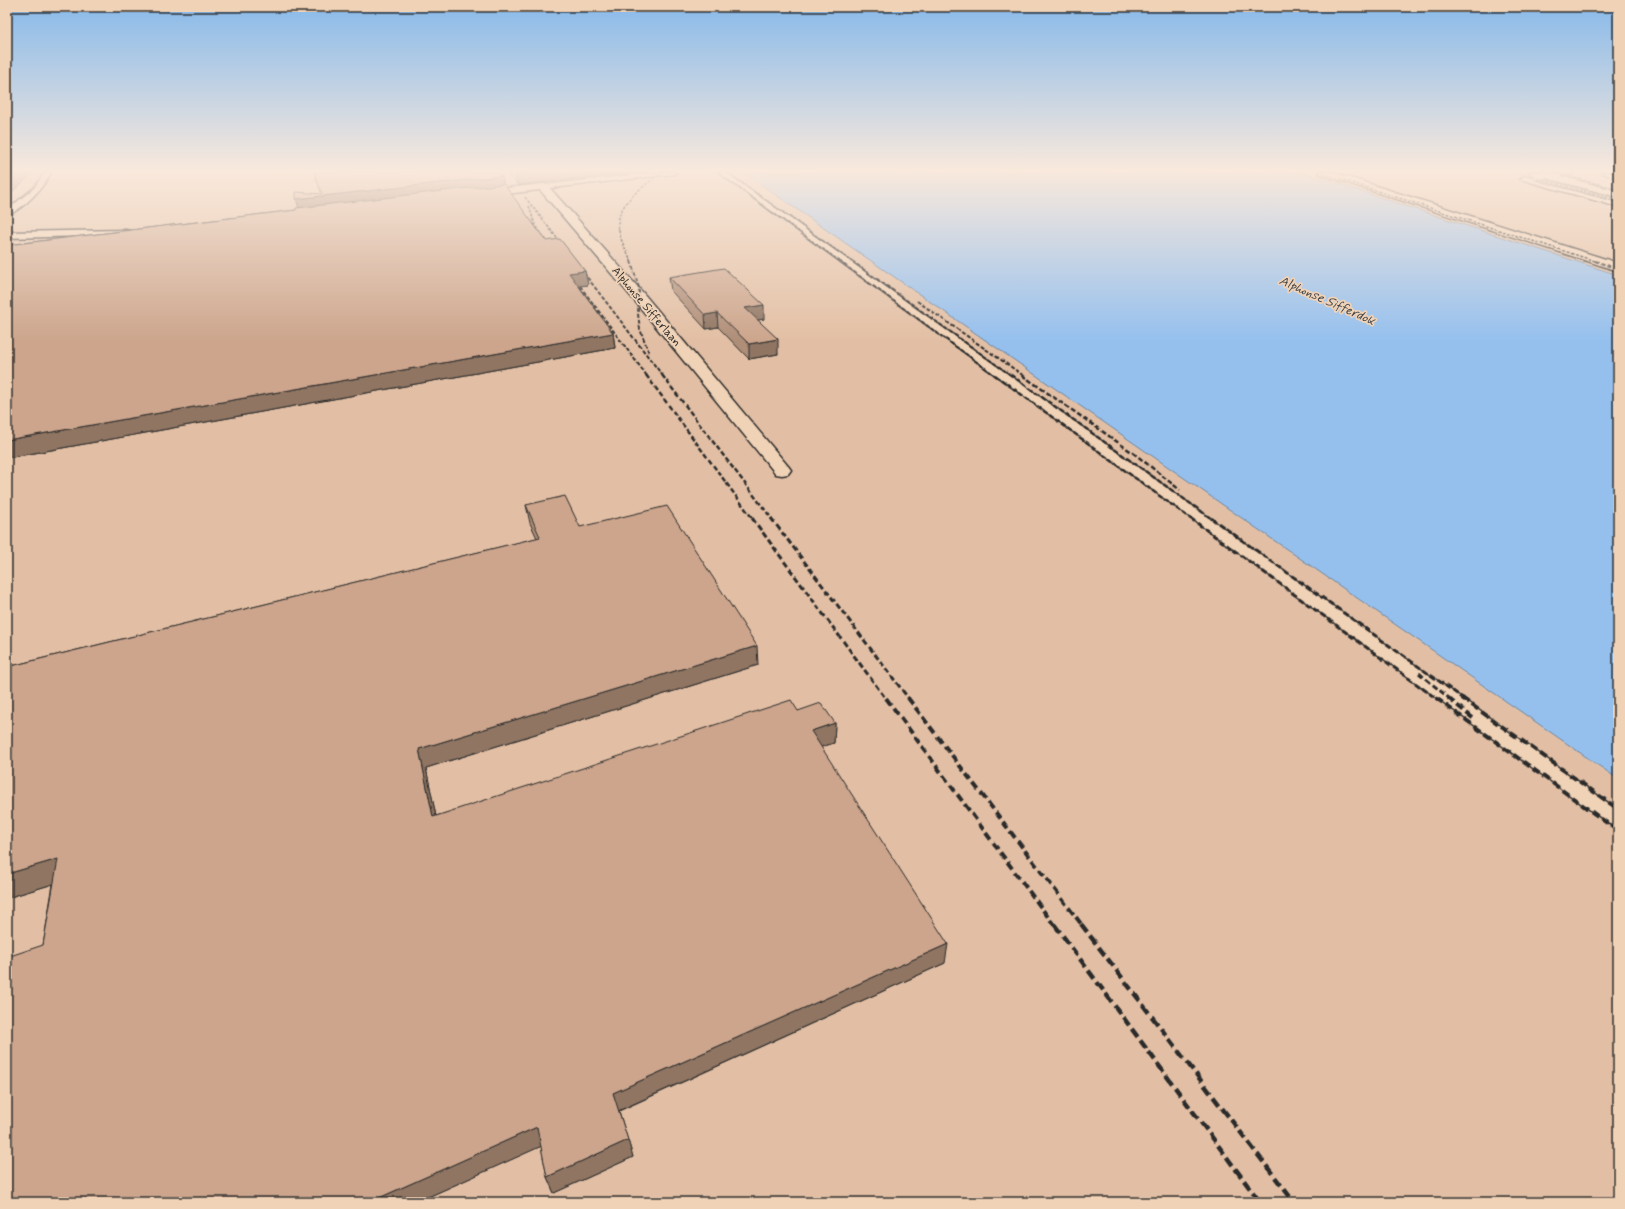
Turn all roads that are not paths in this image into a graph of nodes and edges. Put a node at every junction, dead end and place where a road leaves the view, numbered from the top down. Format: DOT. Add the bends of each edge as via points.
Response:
graph roads {
  1 [pos="579,228"];
  2 [pos="799,228"];
  3 [pos="1498,228"];
  4 [pos="137,233"];
  5 [pos="7,235"];
  6 [pos="1618,267"];
  7 [pos="782,470"];
  8 [pos="1618,820"];
  1 -- 7 [label="street, Alphonse Sifferlaan"];
  2 -- 8 [label="lane"];
  3 -- 6 [label="street"];
  4 -- 5 [label="street"];
}
